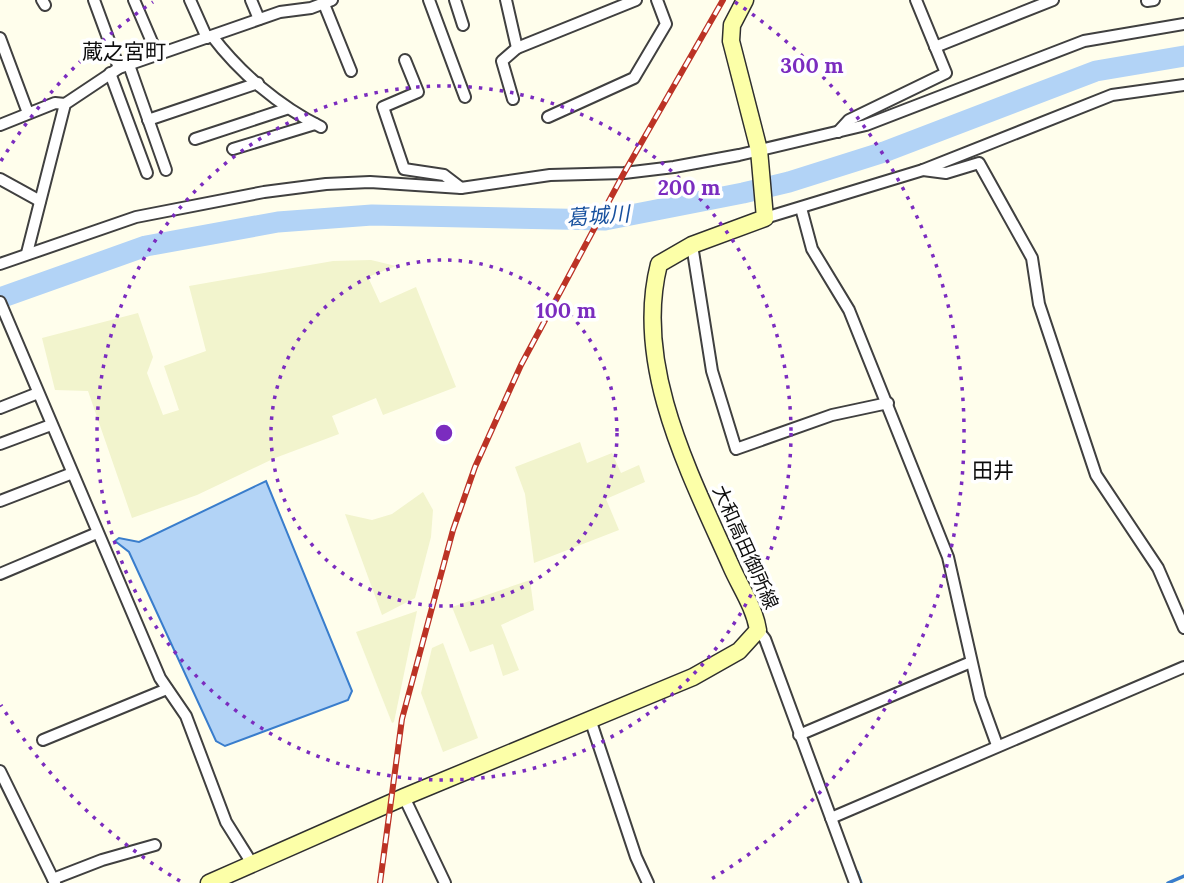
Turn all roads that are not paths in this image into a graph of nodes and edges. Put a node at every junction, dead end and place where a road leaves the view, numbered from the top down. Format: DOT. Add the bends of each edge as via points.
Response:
graph roads {
  1 [pos="94,0"];
  2 [pos="134,0"];
  3 [pos="190,0"];
  4 [pos="251,0"];
  5 [pos="429,0"];
  6 [pos="455,0"];
  7 [pos="506,0"];
  8 [pos="636,0"];
  9 [pos="657,0"];
  10 [pos="746,0"];
  11 [pos="916,0"];
  12 [pos="1053,0"];
  13 [pos="328,2"];
  14 [pos="299,5"];
  15 [pos="259,19"];
  16 [pos="463,24"];
  17 [pos="1184,24"];
  18 [pos="210,37"];
  19 [pos="0,38"];
  20 [pos="935,47"];
  21 [pos="517,48"];
  22 [pos="158,56"];
  23 [pos="405,60"];
  24 [pos="119,68"];
  25 [pos="351,71"];
  26 [pos="258,83"];
  27 [pos="1184,85"];
  28 [pos="465,97"];
  29 [pos="513,99"];
  30 [pos="65,104"];
  31 [pos="286,109"];
  32 [pos="28,113"];
  33 [pos="548,117"];
  34 [pos="148,120"];
  35 [pos="0,125"];
  36 [pos="836,135"];
  37 [pos="195,139"];
  38 [pos="233,149"];
  39 [pos="760,156"];
  40 [pos="166,170"];
  41 [pos="923,170"];
  42 [pos="147,173"];
  43 [pos="0,179"];
  44 [pos="460,188"];
  45 [pos="40,201"];
  46 [pos="802,208"];
  47 [pos="764,212"];
  48 [pos="692,245"];
  49 [pos="27,253"];
  50 [pos="0,264"];
  51 [pos="0,302"];
  52 [pos="6,327"];
  53 [pos="38,393"];
  54 [pos="888,403"];
  55 [pos="0,408"];
  56 [pos="51,425"];
  57 [pos="0,444"];
  58 [pos="71,474"];
  59 [pos="0,501"];
  60 [pos="97,533"];
  61 [pos="0,574"];
  62 [pos="1184,628"];
  63 [pos="758,629"];
  64 [pos="971,662"];
  65 [pos="1184,667"];
  66 [pos="167,689"];
  67 [pos="590,719"];
  68 [pos="799,735"];
  69 [pos="43,740"];
  70 [pos="997,745"];
  71 [pos="0,771"];
  72 [pos="404,797"];
  73 [pos="831,818"];
  74 [pos="155,845"];
  75 [pos="253,865"];
  76 [pos="54,881"];
  77 [pos="209,883"];
  78 [pos="445,883"];
  79 [pos="648,883"];
  80 [pos="855,883"];
  1 -- 24 [label="street"];
  2 -- 22 [label="street"];
  3 -- 18 [label="street"];
  4 -- 15 [label="street"];
  5 -- 28 [label="street"];
  6 -- 16 [label="street"];
  7 -- 21 [label="street"];
  8 -- 21 [label="street"];
  9 -- 33 [label="street" via="666,24 634,78"];
  10 -- 39 [label="main road" via="732,25 731,41"];
  11 -- 20 [label="street"];
  12 -- 20 [label="street"];
  13 -- 14 [label="street"];
  13 -- 25 [label="street"];
  14 -- 15 [label="street"];
  15 -- 18 [label="street"];
  17 -- 36 [label="street" via="1084,41"];
  18 -- 22 [label="street"];
  18 -- 26 [label="street"];
  19 -- 32 [label="street"];
  20 -- 36 [label="street" via="946,73 849,120"];
  21 -- 29 [label="street" via="502,61"];
  22 -- 24 [label="street"];
  23 -- 44 [label="street" via="418,92 383,107 404,169 444,175"];
  24 -- 30 [label="street"];
  24 -- 34 [label="street"];
  24 -- 42 [label="street"];
  26 -- 31 [label="street"];
  26 -- 34 [label="street"];
  27 -- 41 [label="street" via="1112,95"];
  30 -- 32 [label="street"];
  30 -- 45 [label="street"];
  31 -- 37 [label="street"];
  31 -- 38 [label="street" via="318,126"];
  32 -- 35 [label="street"];
  34 -- 40 [label="street"];
  36 -- 39 [label="street"];
  39 -- 44 [label="street"];
  39 -- 47 [label="main road"];
  41 -- 46 [label="street"];
  41 -- 62 [label="street" via="946,173 979,163 1006,207 1032,258 1039,304 1096,475 1158,568"];
  43 -- 45 [label="street"];
  44 -- 49 [label="street" via="370,182 264,192 136,217"];
  45 -- 49 [label="street"];
  46 -- 47 [label="street"];
  46 -- 54 [label="street" via="812,249 849,310"];
  47 -- 48 [label="main road, 大和高田御所線"];
  48 -- 54 [label="street" via="712,371 736,449 832,415"];
  48 -- 63 [label="main road, 大和高田御所線" via="659,264 652,293 659,385 678,442"];
  49 -- 50 [label="street"];
  51 -- 52 [label="street"];
  52 -- 53 [label="street"];
  53 -- 55 [label="street"];
  53 -- 56 [label="street"];
  54 -- 64 [label="street" via="948,557"];
  56 -- 57 [label="street"];
  56 -- 58 [label="street"];
  58 -- 59 [label="street"];
  58 -- 60 [label="street"];
  60 -- 61 [label="street"];
  60 -- 66 [label="street"];
  63 -- 67 [label="main road, 大和高田御所線" via="739,651 693,677"];
  63 -- 68 [label="street"];
  64 -- 68 [label="street"];
  64 -- 70 [label="street"];
  65 -- 70 [label="street"];
  66 -- 69 [label="street"];
  66 -- 75 [label="street" via="186,716 226,822"];
  67 -- 72 [label="main road, 大和高田御所線"];
  67 -- 79 [label="street"];
  68 -- 73 [label="street"];
  70 -- 73 [label="street"];
  71 -- 76 [label="street"];
  72 -- 75 [label="main road, 大和高田御所線"];
  72 -- 78 [label="street"];
  73 -- 80 [label="street"];
  74 -- 76 [label="street" via="102,860"];
  75 -- 77 [label="main road, 大和高田御所線"];
}
